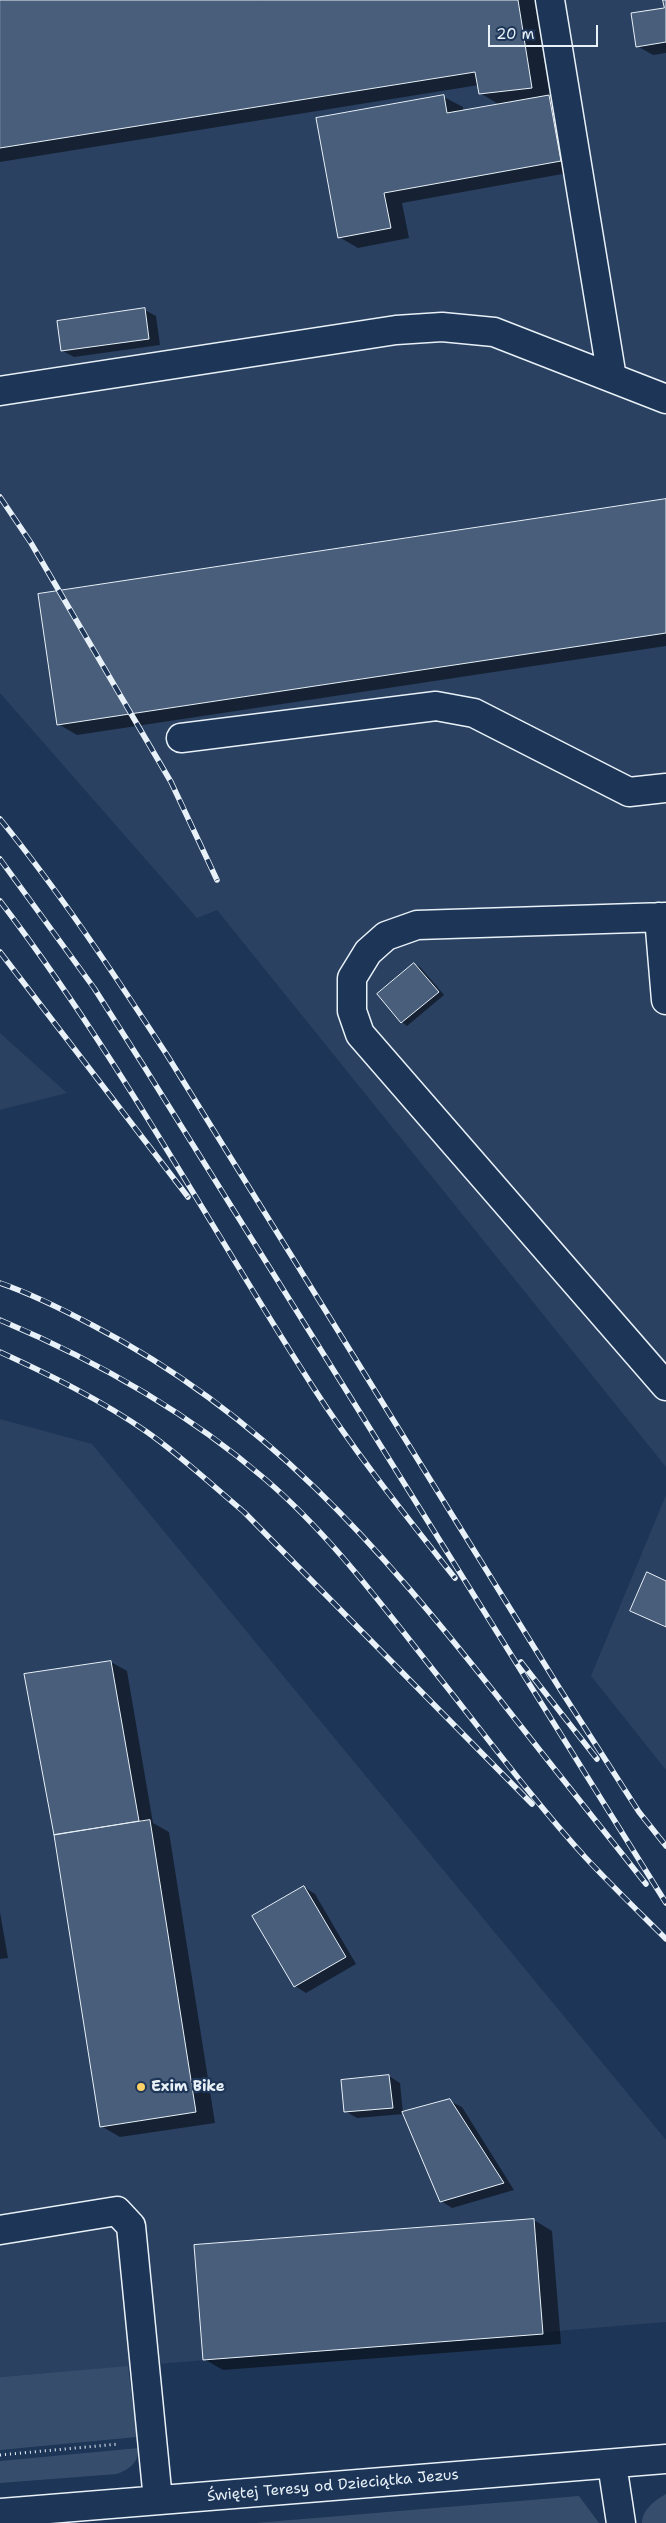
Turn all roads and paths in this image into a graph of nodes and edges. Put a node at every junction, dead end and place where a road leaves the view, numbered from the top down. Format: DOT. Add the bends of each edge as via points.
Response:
graph roads {
  1 [pos="550,0"];
  2 [pos="612,378"];
  3 [pos="0,391"];
  4 [pos="666,399"];
  5 [pos="181,738"];
  6 [pos="666,788"];
  7 [pos="662,917"];
  8 [pos="666,1000"];
  9 [pos="666,1386"];
  10 [pos="0,2230"];
  11 [pos="153,2441"];
  12 [pos="0,2455"];
  13 [pos="666,2459"];
  14 [pos="612,2464"];
  15 [pos="158,2500"];
  16 [pos="0,2513"];
  17 [pos="79,2515"];
  18 [pos="622,2523"];
  1 -- 2 [label="street"];
  2 -- 3 [label="street" via="494,332 442,327 396,330"];
  2 -- 4 [label="street"];
  5 -- 6 [label="street" via="436,706 474,714 629,792"];
  7 -- 8 [label="street"];
  7 -- 9 [label="street" via="417,925 386,936 368,952 352,978 352,1011 360,1034"];
  10 -- 11 [label="street" via="118,2211 131,2226"];
  11 -- 12 [label="path"];
  11 -- 15 [label="street"];
  13 -- 14 [label="street, Świętej Teresy od Dzieciątka Jezus"];
  14 -- 15 [label="street, Świętej Teresy od Dzieciątka Jezus"];
  14 -- 18 [label="street"];
  15 -- 17 [label="street, Świętej Teresy od Dzieciątka Jezus"];
  16 -- 17 [label="street, Świętej Teresy od Dzieciątka Jezus"];
}
